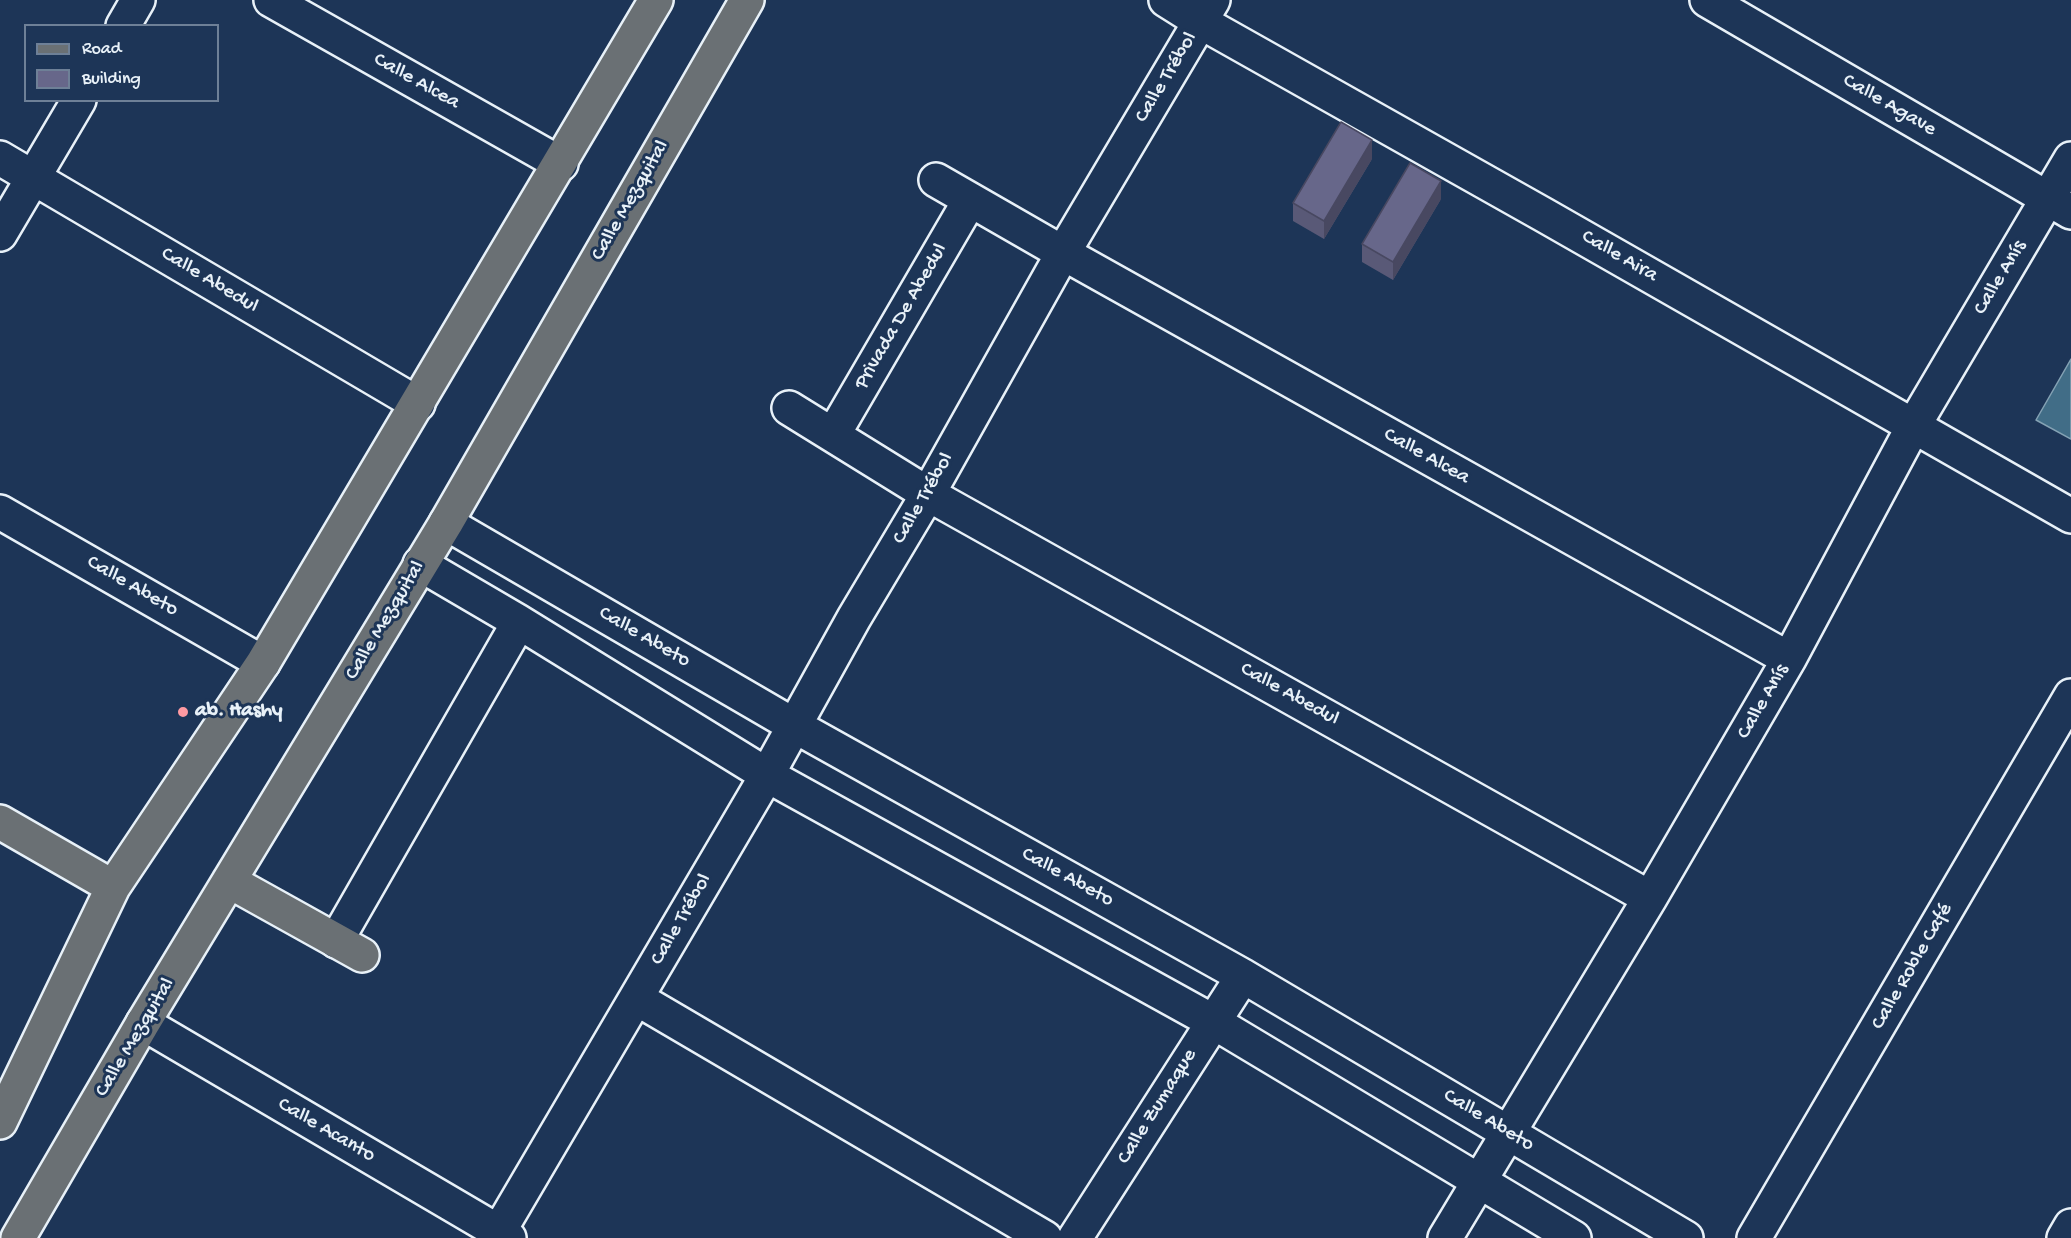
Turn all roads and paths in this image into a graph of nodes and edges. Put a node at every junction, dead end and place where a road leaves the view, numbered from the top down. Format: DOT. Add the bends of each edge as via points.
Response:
graph roads {
  1 [pos="138,0"];
  2 [pos="271,0"];
  3 [pos="656,0"];
  4 [pos="747,0"];
  5 [pos="1166,0"];
  6 [pos="1707,0"];
  7 [pos="1207,11"];
  8 [pos="124,24"];
  9 [pos="78,102"];
  10 [pos="0,158"];
  11 [pos="2071,159"];
  12 [pos="561,164"];
  13 [pos="34,178"];
  14 [pos="936,180"];
  15 [pos="970,200"];
  16 [pos="2060,206"];
  17 [pos="0,234"];
  18 [pos="1063,253"];
  19 [pos="418,404"];
  20 [pos="789,408"];
  21 [pos="1914,425"];
  22 [pos="833,435"];
  23 [pos="928,494"];
  24 [pos="0,512"];
  25 [pos="2071,516"];
  26 [pos="446,523"];
  27 [pos="420,564"];
  28 [pos="519,622"];
  29 [pos="1789,659"];
  30 [pos="263,663"];
  31 [pos="2071,696"];
  32 [pos="795,726"];
  33 [pos="767,775"];
  34 [pos="0,822"];
  35 [pos="229,881"];
  36 [pos="113,887"];
  37 [pos="1650,898"];
  38 [pos="349,948"];
  39 [pos="1243,976"];
  40 [pos="636,998"];
  41 [pos="1212,1021"];
  42 [pos="143,1023"];
  43 [pos="0,1122"];
  44 [pos="1507,1133"];
  45 [pos="1480,1182"];
  46 [pos="2071,1226"];
  47 [pos="501,1236"];
  48 [pos="18,1238"];
  49 [pos="1045,1238"];
  50 [pos="1075,1238"];
  51 [pos="1445,1238"];
  52 [pos="1574,1238"];
  53 [pos="1686,1238"];
  54 [pos="1754,1238"];
  55 [pos="2064,1238"];
  1 -- 8 [label="street"];
  2 -- 12 [label="street, Calle Alcea"];
  3 -- 12 [label="main road"];
  4 -- 26 [label="main road, Calle Mezquital"];
  5 -- 7 [label="street, Calle Aira"];
  6 -- 16 [label="street, Calle Agave"];
  7 -- 18 [label="street, Calle Trébol"];
  7 -- 21 [label="street, Calle Aira"];
  9 -- 13 [label="street"];
  10 -- 13 [label="street, Calle Abedul"];
  11 -- 16 [label="street, Calle Anís"];
  12 -- 19 [label="main road"];
  13 -- 17 [label="street"];
  13 -- 19 [label="street, Calle Abedul"];
  14 -- 15 [label="street"];
  15 -- 18 [label="street"];
  15 -- 22 [label="street, Privada De Abedul"];
  16 -- 21 [label="street, Calle Anís"];
  18 -- 23 [label="street, Calle Trébol"];
  18 -- 29 [label="street, Calle Alcea"];
  19 -- 30 [label="main road"];
  20 -- 22 [label="street"];
  21 -- 25 [label="street, Calle Aira"];
  21 -- 29 [label="street, Calle Anís"];
  22 -- 23 [label="street"];
  23 -- 32 [label="street, Calle Trébol"];
  23 -- 37 [label="street, Calle Abedul"];
  24 -- 30 [label="street, Calle Abeto"];
  26 -- 27 [label="main road, Calle Mezquital"];
  26 -- 32 [label="street, Calle Abeto"];
  27 -- 28 [label="street"];
  27 -- 35 [label="main road, Calle Mezquital"];
  28 -- 33 [label="street"];
  28 -- 38 [label="street"];
  29 -- 37 [label="street, Calle Anís"];
  30 -- 36 [label="main road"];
  31 -- 54 [label="street, Calle Roble Café"];
  32 -- 33 [label="street, Calle Trébol"];
  32 -- 39 [label="street, Calle Abeto"];
  33 -- 40 [label="street, Calle Trébol"];
  33 -- 41 [label="street"];
  34 -- 36 [label="main road"];
  35 -- 38 [label="main road"];
  35 -- 42 [label="main road, Calle Mezquital"];
  36 -- 43 [label="main road"];
  37 -- 44 [label="street, Calle Anís"];
  39 -- 41 [label="street, Calle Zumaque"];
  39 -- 44 [label="street, Calle Abeto"];
  40 -- 47 [label="street, Calle Trébol"];
  40 -- 49 [label="street"];
  41 -- 45 [label="street"];
  41 -- 50 [label="street, Calle Zumaque"];
  42 -- 47 [label="street, Calle Acanto"];
  42 -- 48 [label="main road, Calle Mezquital"];
  44 -- 45 [label="street, Calle Anís"];
  44 -- 53 [label="street, Calle Abeto"];
  45 -- 51 [label="street, Calle Anís"];
  45 -- 52 [label="street"];
  46 -- 55 [label="street"];
}
